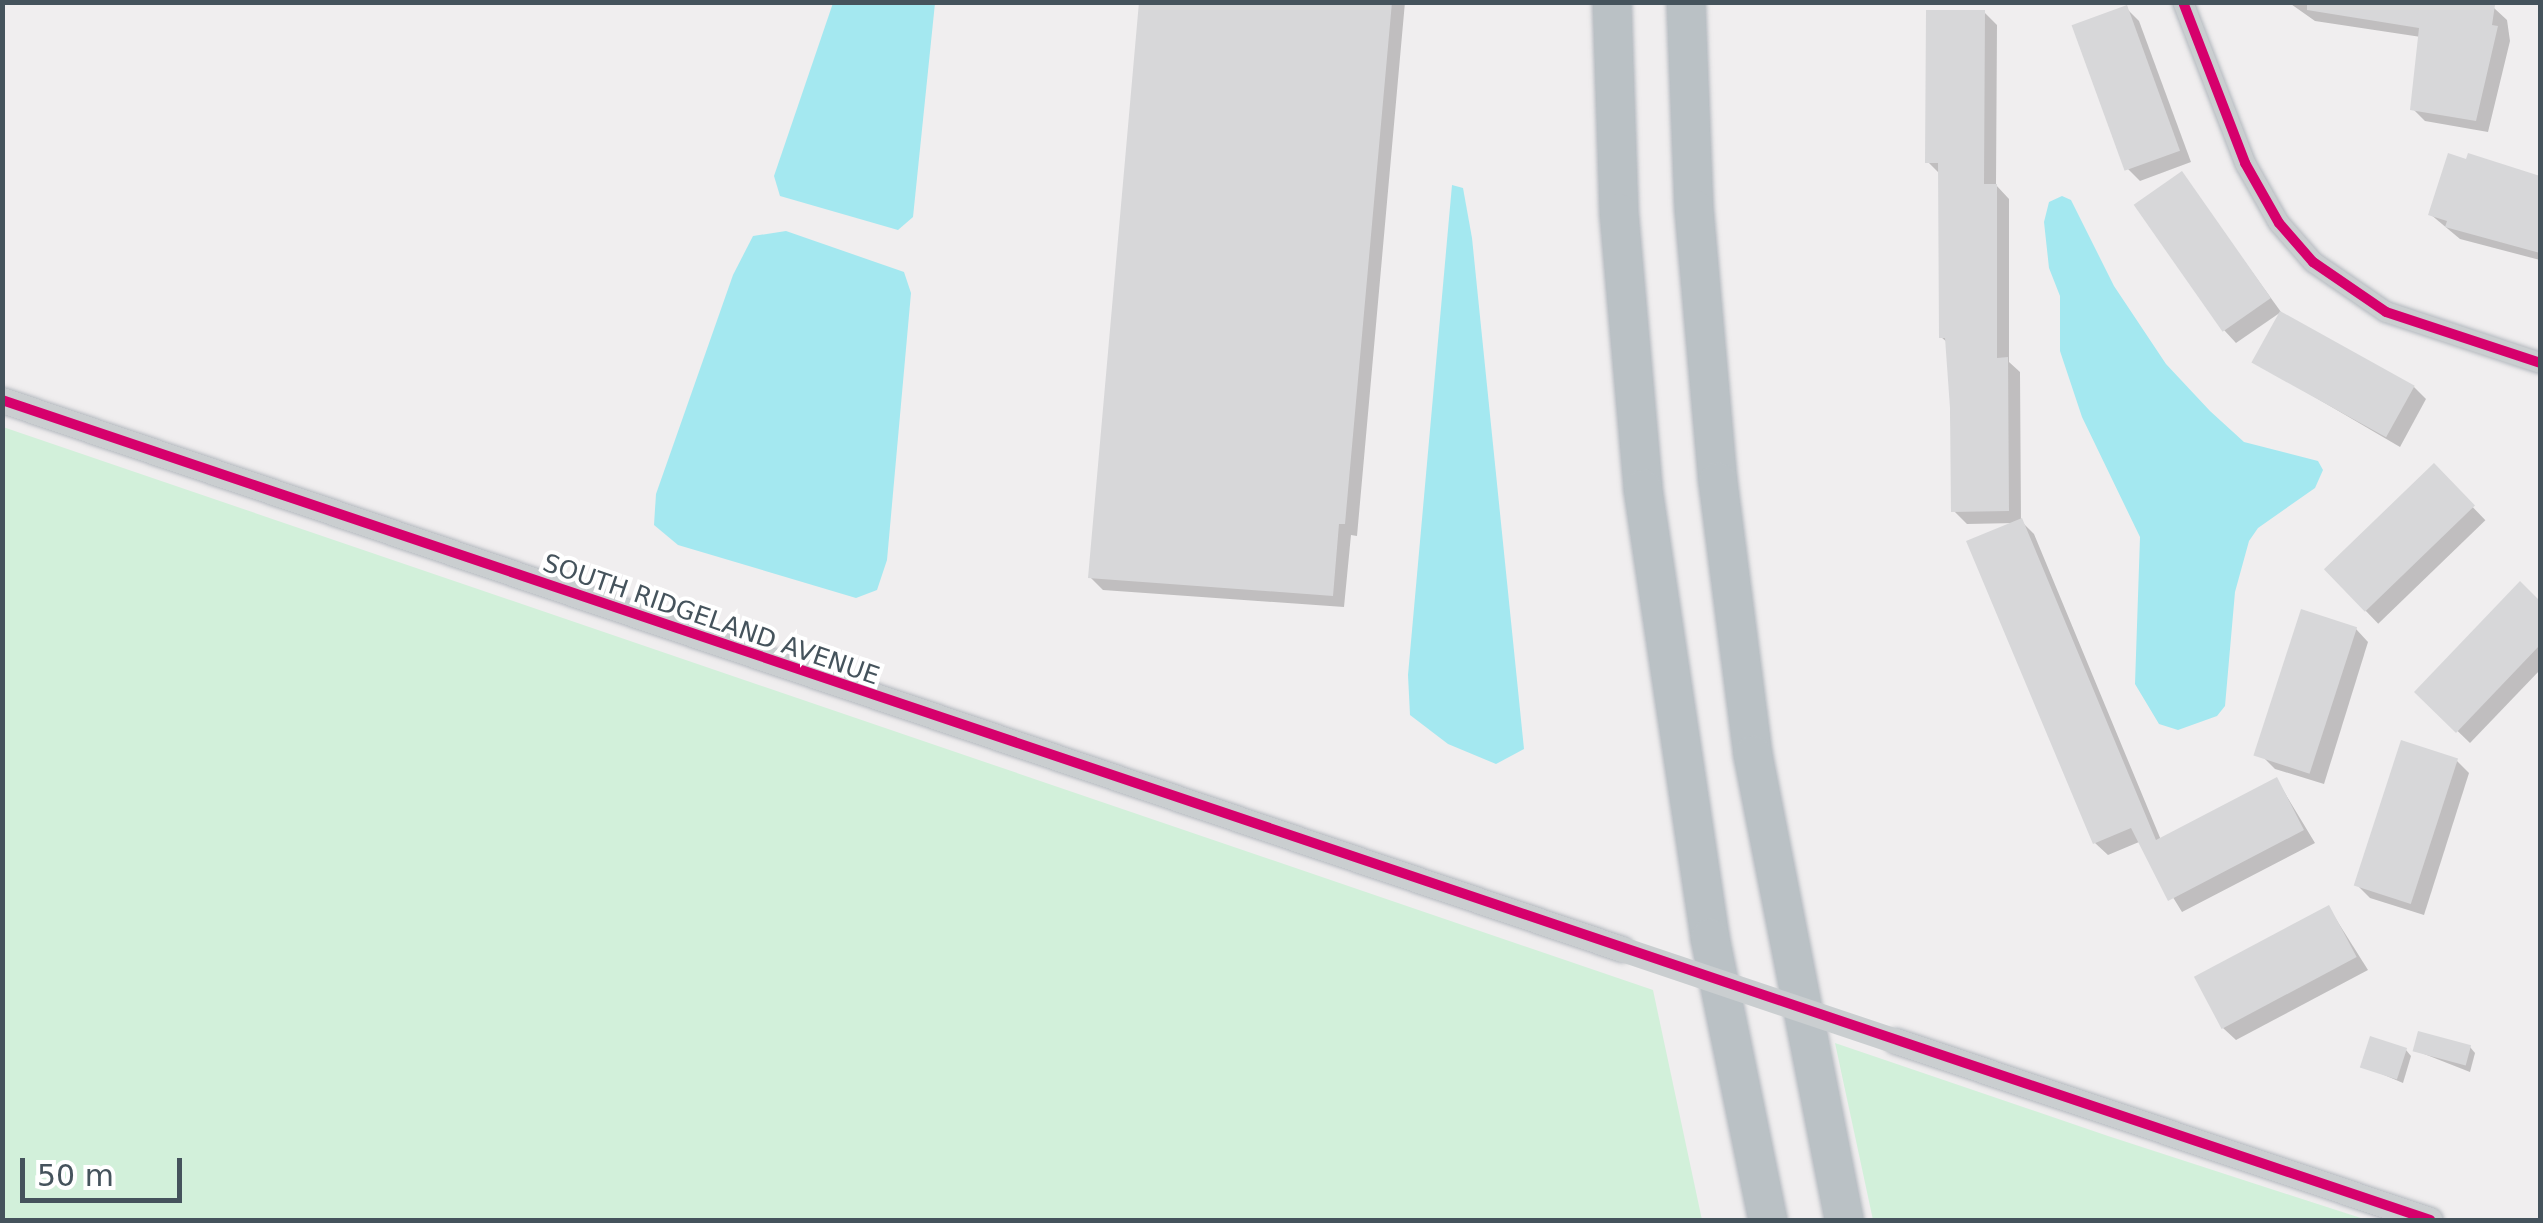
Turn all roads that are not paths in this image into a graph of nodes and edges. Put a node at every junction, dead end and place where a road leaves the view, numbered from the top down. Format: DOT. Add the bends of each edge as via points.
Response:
graph roads {
  1 [pos="1612,2"];
  2 [pos="1686,2"];
  3 [pos="2183,2"];
  4 [pos="2540,363"];
  5 [pos="2,400"];
  6 [pos="1768,1220"];
  7 [pos="1844,1220"];
  8 [pos="2430,1220"];
  1 -- 6 [label="highway" via="1619,213 1642,490 1710,938"];
  2 -- 7 [label="highway" via="1702,325 1745,696 1788,954"];
  3 -- 4 [label="street" via="2245,163 2279,223 2313,262 2386,312"];
  5 -- 8 [label="street, SOUTH RIDGELAND AVENUE, bridge"];
}
